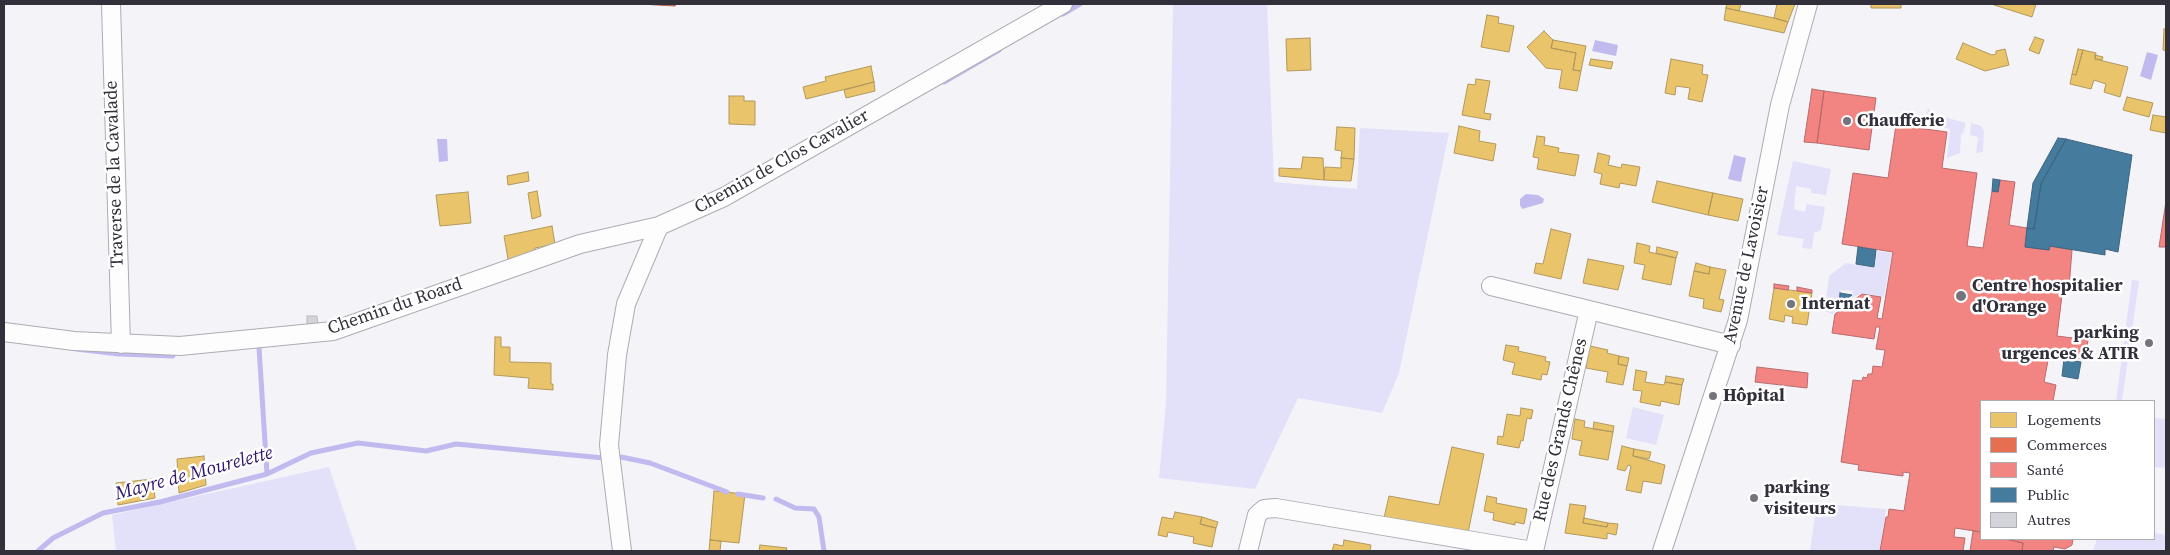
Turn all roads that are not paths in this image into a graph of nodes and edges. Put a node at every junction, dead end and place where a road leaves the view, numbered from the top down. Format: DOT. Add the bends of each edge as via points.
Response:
graph roads {
  1 [pos="111,4"];
  2 [pos="1063,4"];
  3 [pos="1808,4"];
  4 [pos="659,226"];
  5 [pos="1491,286"];
  6 [pos="1589,310"];
  7 [pos="4,332"];
  8 [pos="121,344"];
  9 [pos="1730,345"];
  10 [pos="622,551"];
  11 [pos="1248,551"];
  12 [pos="1533,551"];
  13 [pos="1662,551"];
  1 -- 8 [label="street, Traverse de la Cavalade"];
  2 -- 4 [label="street, Chemin de Clos Cavalier" via="724,197"];
  3 -- 9 [label="street, Avenue de Lavoisier" via="1780,105 1747,277"];
  4 -- 8 [label="street, Chemin du Roard" via="580,244 333,332 180,346"];
  4 -- 10 [label="street" via="626,304 617,356 609,445"];
  5 -- 6 [label="street"];
  6 -- 9 [label="street"];
  6 -- 12 [label="street, Rue des Grands Chênes"];
  7 -- 8 [label="street, Chemin du Roard"];
  9 -- 13 [label="street, Avenue de Lavoisier"];
  11 -- 12 [label="street" via="1257,515 1264,509 1276,508"];
}
